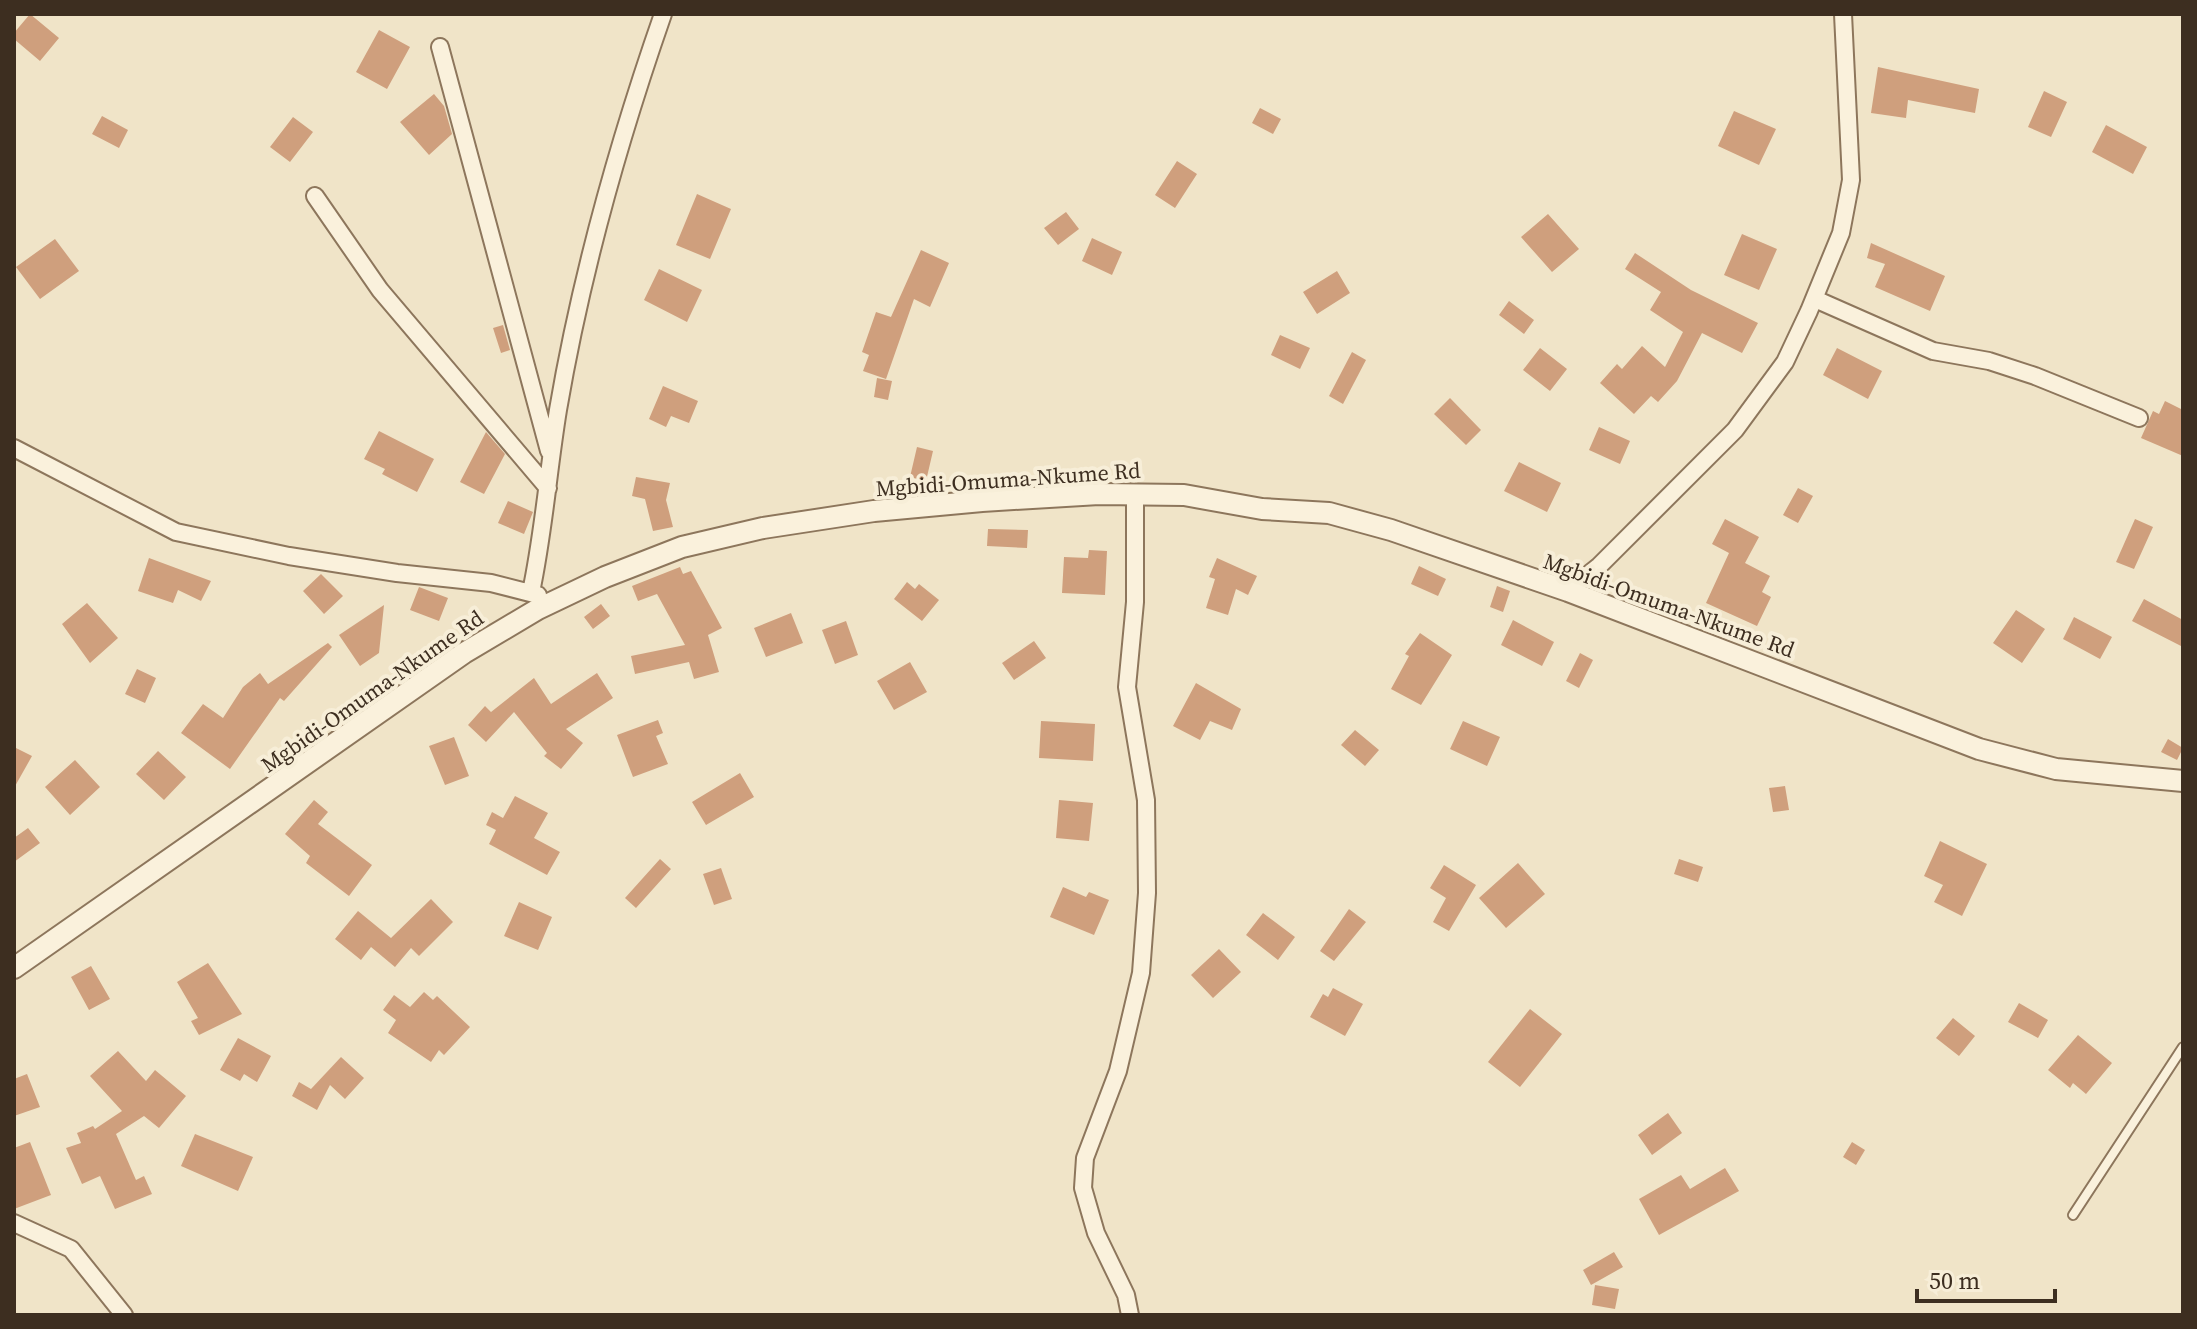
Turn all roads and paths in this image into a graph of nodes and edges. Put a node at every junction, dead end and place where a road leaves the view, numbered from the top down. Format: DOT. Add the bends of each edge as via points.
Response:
graph roads {
  1 [pos="663,14"];
  2 [pos="1843,14"];
  3 [pos="440,47"];
  4 [pos="315,196"];
  5 [pos="1815,299"];
  6 [pos="2139,418"];
  7 [pos="14,448"];
  8 [pos="551,458"];
  9 [pos="548,488"];
  10 [pos="1135,494"];
  11 [pos="1568,591"];
  12 [pos="531,592"];
  13 [pos="553,602"];
  14 [pos="2183,781"];
  15 [pos="14,968"];
  16 [pos="2183,1047"];
  17 [pos="2073,1215"];
  18 [pos="14,1223"];
  19 [pos="124,1315"];
  20 [pos="1130,1315"];
  1 -- 8 [label="street" via="607,189"];
  2 -- 5 [label="street" via="1851,180 1841,233"];
  3 -- 8 [label="street"];
  4 -- 9 [label="street" via="380,290"];
  5 -- 6 [label="street" via="1933,351 2024,372"];
  5 -- 11 [label="street" via="1785,362 1735,430"];
  7 -- 12 [label="street" via="176,532 289,556"];
  8 -- 9 [label="street"];
  9 -- 12 [label="street"];
  10 -- 11 [label="street, Mgbidi-Omuma-Nkume Rd" via="1329,513"];
  10 -- 13 [label="street, Mgbidi-Omuma-Nkume Rd" via="920,507 763,528 682,547"];
  10 -- 20 [label="street" via="1135,602 1127,687 1146,800 1141,973 1118,1071 1085,1158 1083,1188"];
  11 -- 14 [label="street, Mgbidi-Omuma-Nkume Rd" via="1979,749 2056,769"];
  12 -- 13 [label="street"];
  13 -- 15 [label="street, Mgbidi-Omuma-Nkume Rd" via="464,653"];
  16 -- 17 [label="lane"];
  18 -- 19 [label="street" via="71,1249"];
}
